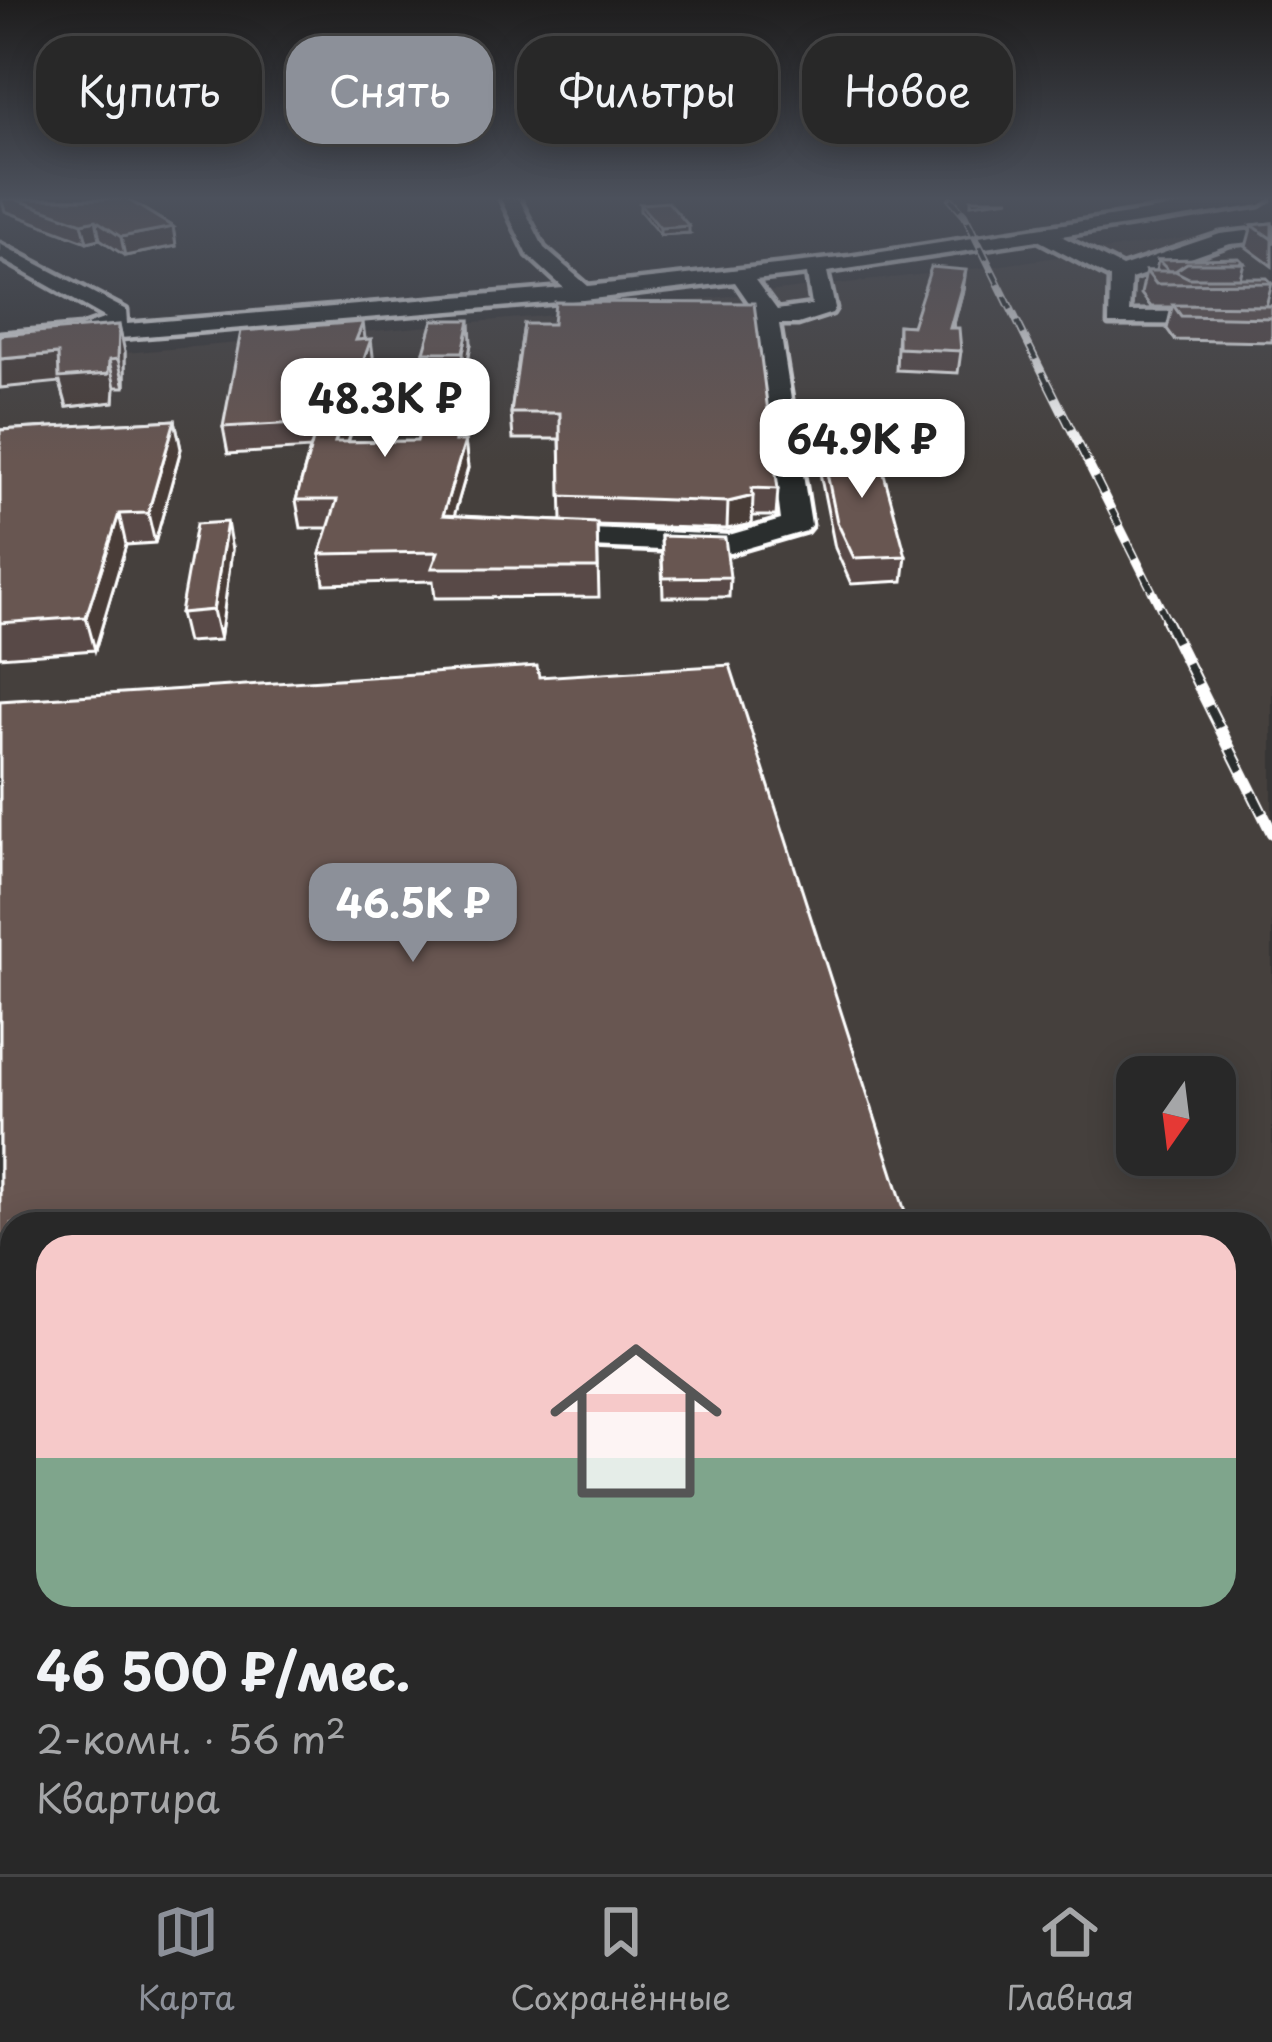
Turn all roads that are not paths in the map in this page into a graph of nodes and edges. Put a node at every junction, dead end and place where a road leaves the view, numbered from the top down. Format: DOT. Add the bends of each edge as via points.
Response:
graph roads {
  1 [pos="66,286"];
  2 [pos="576,286"];
  3 [pos="640,286"];
  4 [pos="748,286"];
  5 [pos="820,286"];
  6 [pos="1127,286"];
  7 [pos="583,293"];
  8 [pos="767,317"];
  9 [pos="1272,319"];
  10 [pos="77,334"];
  11 [pos="0,341"];
  12 [pos="539,536"];
  1 -- 10 [label="street" via="118,315"];
  2 -- 7 [label="street"];
  3 -- 7 [label="street"];
  4 -- 8 [label="street"];
  5 -- 8 [label="street" via="824,308"];
  6 -- 9 [label="street" via="1117,319"];
  7 -- 10 [label="street"];
  8 -- 12 [label="street" via="796,525 730,544"];
  10 -- 11 [label="street"];
}
